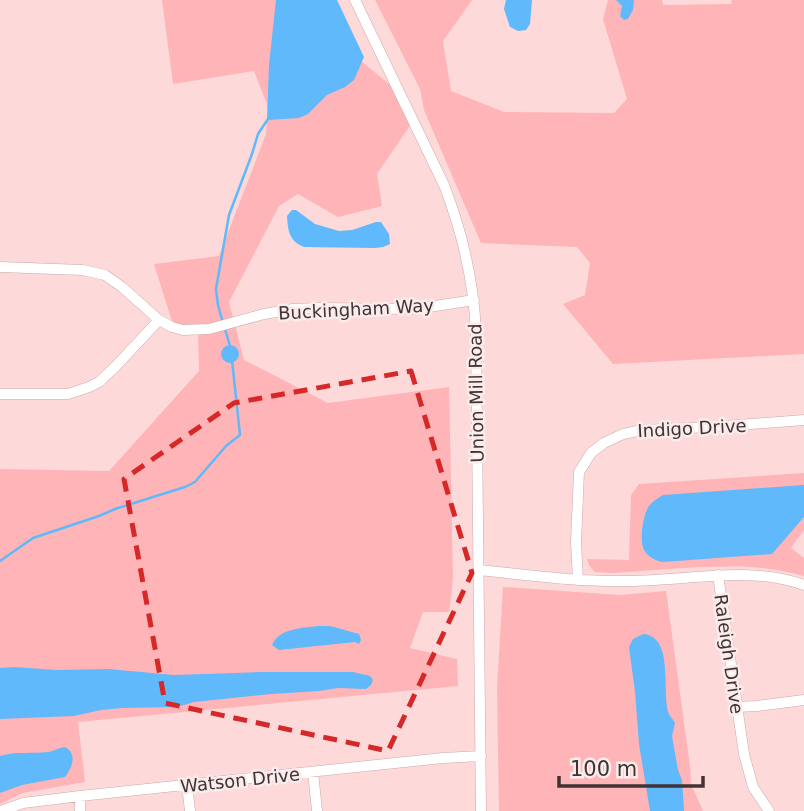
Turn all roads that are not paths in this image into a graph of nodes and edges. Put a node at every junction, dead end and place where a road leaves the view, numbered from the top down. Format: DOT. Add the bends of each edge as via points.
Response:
graph roads {
  1 [pos="355,0"];
  2 [pos="0,267"];
  3 [pos="474,300"];
  4 [pos="159,320"];
  5 [pos="0,394"];
  6 [pos="804,420"];
  7 [pos="479,570"];
  8 [pos="718,575"];
  9 [pos="578,580"];
  10 [pos="804,585"];
  11 [pos="804,700"];
  12 [pos="736,707"];
  13 [pos="481,755"];
  14 [pos="313,772"];
  15 [pos="187,785"];
  16 [pos="80,796"];
  17 [pos="1,811"];
  18 [pos="80,811"];
  19 [pos="190,811"];
  20 [pos="317,811"];
  21 [pos="481,811"];
  22 [pos="769,811"];
  1 -- 3 [label="street, Union Mill Road" via="452,205 467,254"];
  2 -- 4 [label="street, Buckingham Way" via="104,275"];
  3 -- 4 [label="street, Buckingham Way" via="416,309 293,309 196,330"];
  3 -- 7 [label="street, Union Mill Road"];
  4 -- 5 [label="street" via="115,367 89,387 68,394"];
  6 -- 9 [label="street, Indigo Drive" via="642,430 604,443 579,472"];
  7 -- 9 [label="street"];
  7 -- 13 [label="street, Union Mill Road"];
  8 -- 9 [label="street"];
  8 -- 10 [label="street" via="760,575"];
  8 -- 12 [label="street, Raleigh Drive"];
  11 -- 12 [label="street"];
  12 -- 22 [label="street, Raleigh Drive" via="749,777"];
  13 -- 14 [label="street, Watson Drive"];
  13 -- 21 [label="street, Union Mill Road"];
  14 -- 15 [label="street, Watson Drive"];
  14 -- 20 [label="street"];
  15 -- 16 [label="street, Watson Drive"];
  15 -- 19 [label="street"];
  16 -- 17 [label="street, Watson Drive" via="23,803"];
  16 -- 18 [label="street"];
}
